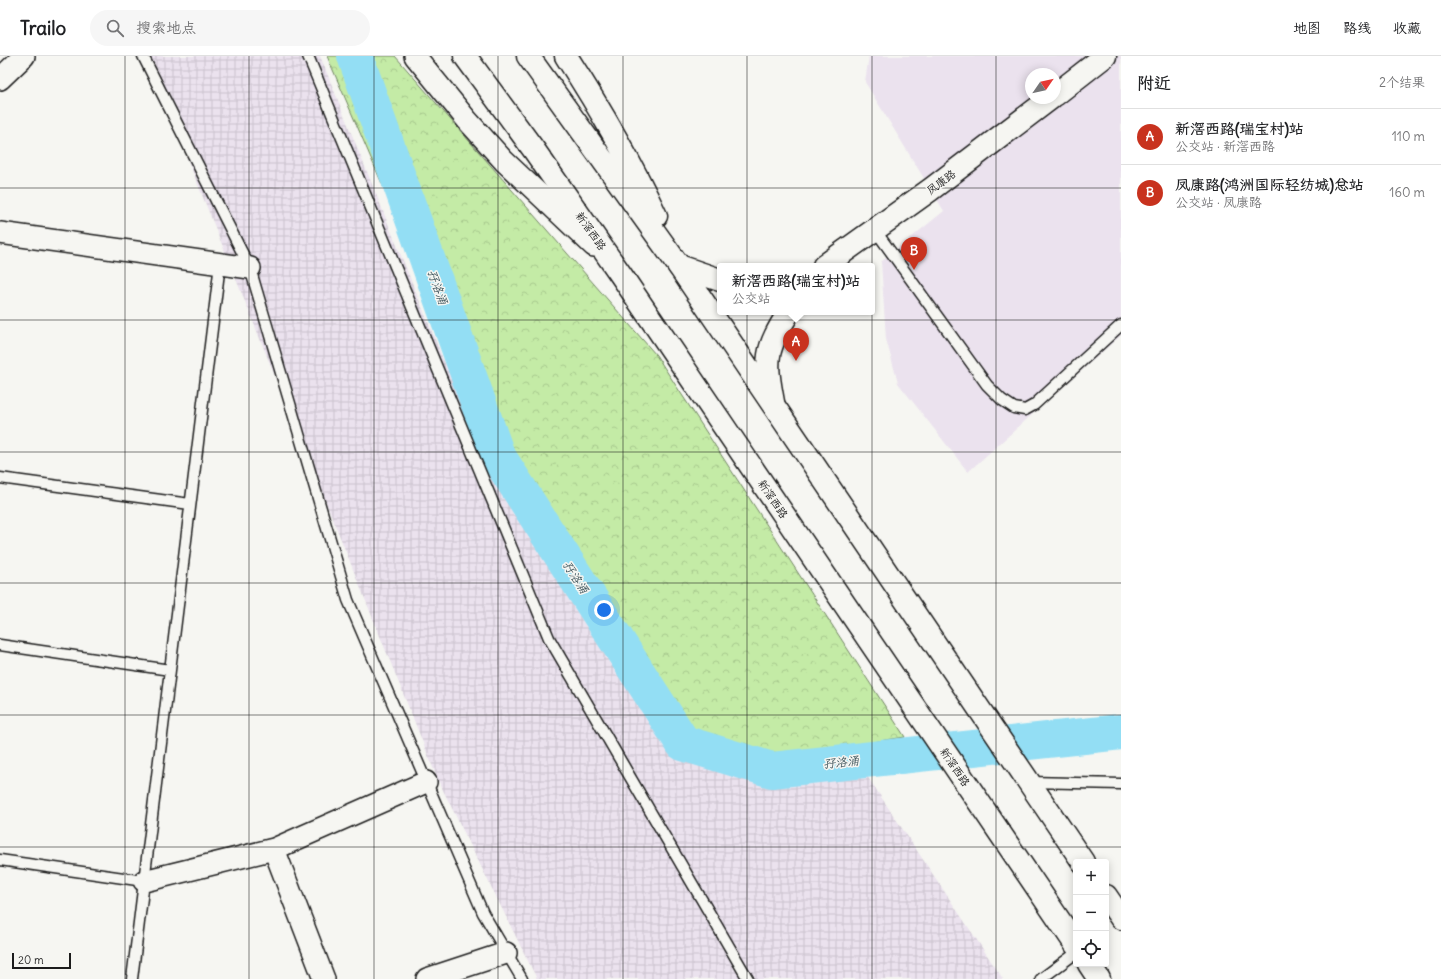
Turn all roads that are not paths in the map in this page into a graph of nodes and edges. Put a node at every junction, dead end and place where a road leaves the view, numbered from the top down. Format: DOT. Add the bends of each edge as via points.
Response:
graph roads {
  1 [pos="24,56"];
  2 [pos="143,56"];
  3 [pos="308,56"];
  4 [pos="415,56"];
  5 [pos="465,56"];
  6 [pos="528,56"];
  7 [pos="566,56"];
  8 [pos="1105,56"];
  9 [pos="0,79"];
  10 [pos="1061,90"];
  11 [pos="1043,104"];
  12 [pos="875,230"];
  13 [pos="0,233"];
  14 [pos="829,263"];
  15 [pos="220,264"];
  16 [pos="679,266"];
  17 [pos="250,268"];
  18 [pos="621,275"];
  19 [pos="717,279"];
  20 [pos="787,315"];
  21 [pos="1121,325"];
  22 [pos="773,402"];
  23 [pos="0,478"];
  24 [pos="190,504"];
  25 [pos="0,645"];
  26 [pos="170,670"];
  27 [pos="426,782"];
  28 [pos="1028,782"];
  29 [pos="1121,784"];
  30 [pos="274,849"];
  31 [pos="1081,859"];
  32 [pos="0,860"];
  33 [pos="144,881"];
  34 [pos="1109,900"];
  35 [pos="1121,918"];
  36 [pos="1073,941"];
  37 [pos="506,953"];
  38 [pos="1073,955"];
  39 [pos="1091,967"];
  40 [pos="132,979"];
  41 [pos="324,979"];
  42 [pos="426,979"];
  43 [pos="522,979"];
  44 [pos="748,979"];
  45 [pos="1041,979"];
  46 [pos="1099,979"];
  1 -- 9 [label="street"];
  2 -- 17 [label="lane"];
  3 -- 44 [label="lane" via="549,638"];
  4 -- 18 [label="street" via="467,120 504,160"];
  5 -- 18 [label="main road, 新滘西路"];
  6 -- 16 [label="main road"];
  7 -- 16 [label="main road" via="640,183"];
  8 -- 10 [label="main road"];
  11 -- 12 [label="main road, 凤康路"];
  12 -- 14 [label="main road, 凤康路"];
  12 -- 21 [label="lane" via="977,373 1002,400 1014,408 1025,410 1034,405"];
  13 -- 15 [label="street"];
  15 -- 17 [label="street"];
  15 -- 24 [label="lane"];
  16 -- 19 [label="main road"];
  16 -- 22 [label="main road"];
  17 -- 27 [label="lane" via="348,600"];
  18 -- 36 [label="main road, 新滘西路"];
  20 -- 22 [label="main road" via="772,341 767,359"];
  22 -- 28 [label="main road"];
  23 -- 24 [label="lane"];
  24 -- 26 [label="lane"];
  25 -- 26 [label="lane"];
  26 -- 33 [label="lane"];
  27 -- 30 [label="street"];
  27 -- 37 [label="lane" via="483,913"];
  28 -- 29 [label="lane"];
  28 -- 31 [label="main road"];
  30 -- 33 [label="street"];
  30 -- 41 [label="street"];
  32 -- 33 [label="lane"];
  33 -- 40 [label="lane"];
  34 -- 35 [label="main road"];
  37 -- 42 [label="street"];
  37 -- 43 [label="lane"];
  38 -- 45 [label="lane"];
  39 -- 46 [label="main road"];
}
